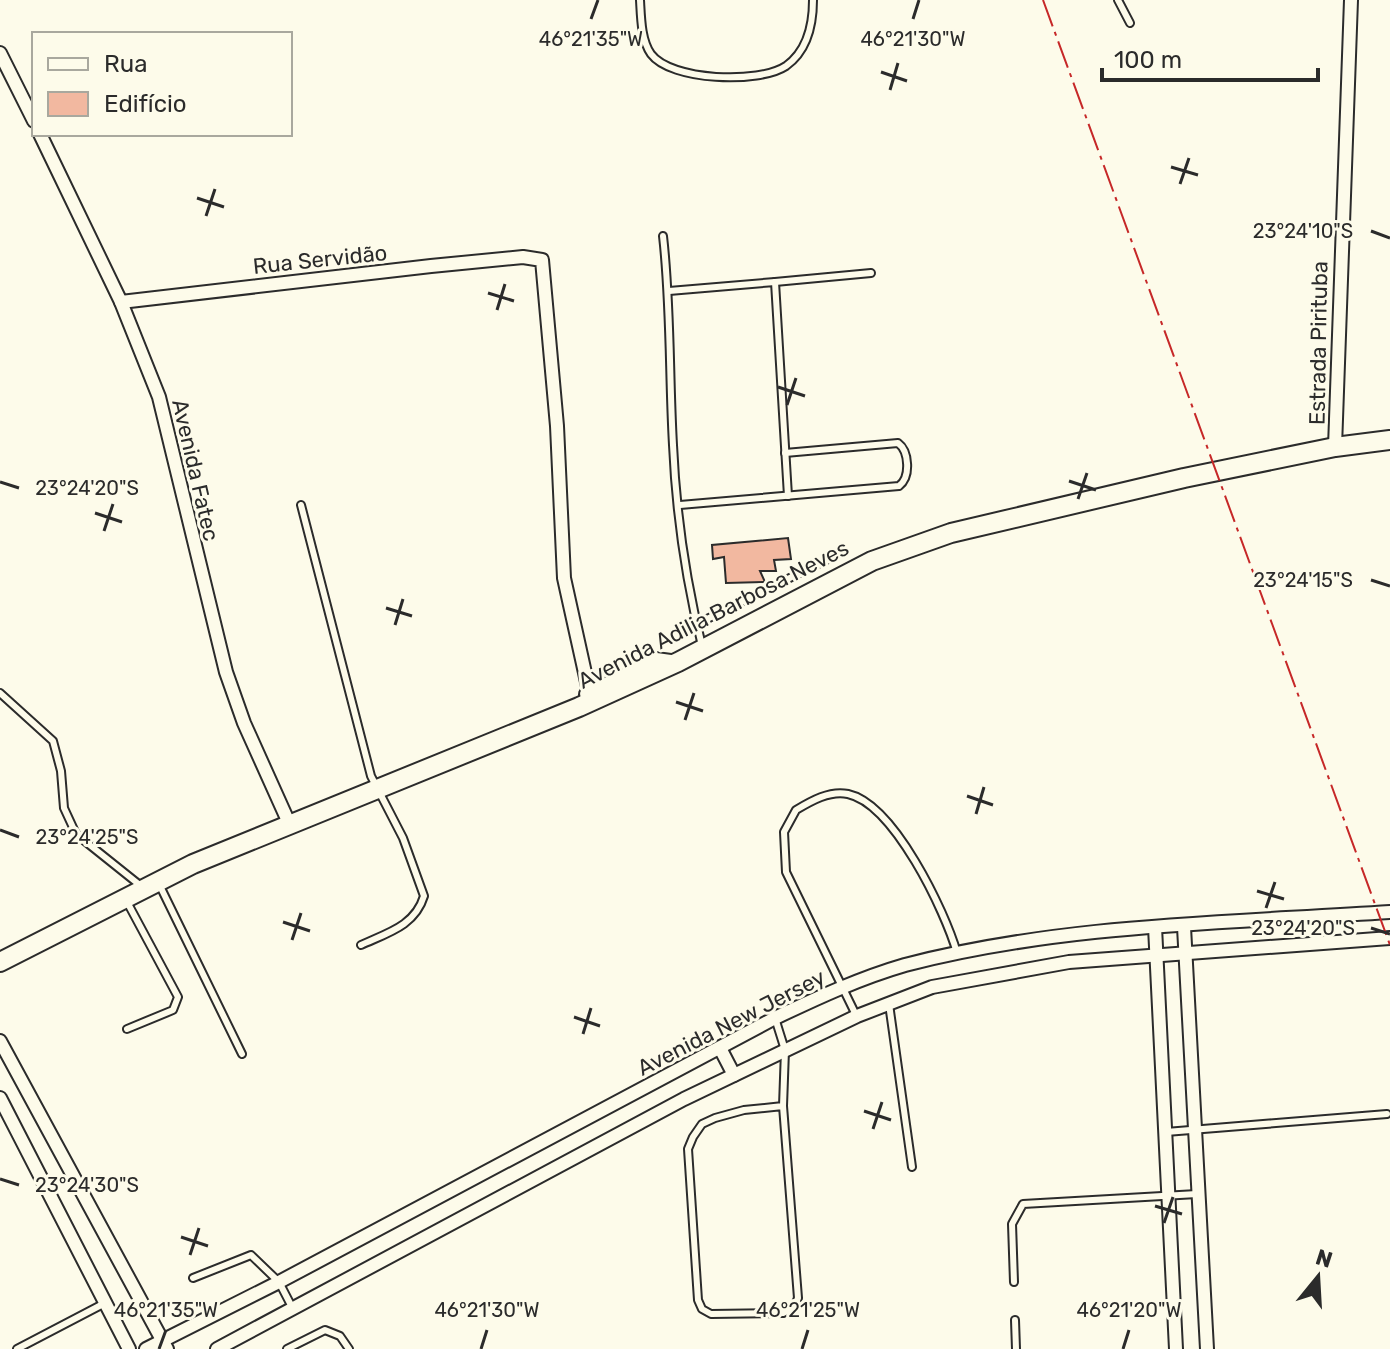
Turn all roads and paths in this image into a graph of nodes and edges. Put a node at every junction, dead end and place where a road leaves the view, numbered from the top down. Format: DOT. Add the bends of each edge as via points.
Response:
graph roads {
  1 [pos="640,0"];
  2 [pos="813,0"];
  3 [pos="1118,0"];
  4 [pos="1351,0"];
  5 [pos="1130,23"];
  6 [pos="0,53"];
  7 [pos="32,117"];
  8 [pos="41,136"];
  9 [pos="663,236"];
  10 [pos="871,273"];
  11 [pos="775,282"];
  12 [pos="669,291"];
  13 [pos="121,302"];
  14 [pos="1390,440"];
  15 [pos="1335,447"];
  16 [pos="785,453"];
  17 [pos="788,496"];
  18 [pos="301,505"];
  19 [pos="680,505"];
  20 [pos="828,559"];
  21 [pos="697,624"];
  22 [pos="703,649"];
  23 [pos="678,662"];
  24 [pos="589,691"];
  25 [pos="0,693"];
  26 [pos="579,707"];
  27 [pos="375,788"];
  28 [pos="289,823"];
  29 [pos="151,884"];
  30 [pos="125,897"];
  31 [pos="1390,912"];
  32 [pos="1155,927"];
  33 [pos="1184,927"];
  34 [pos="1390,938"];
  35 [pos="361,945"];
  36 [pos="975,949"];
  37 [pos="1156,952"];
  38 [pos="1185,952"];
  39 [pos="957,953"];
  40 [pos="0,962"];
  41 [pos="982,976"];
  42 [pos="842,987"];
  43 [pos="889,1004"];
  44 [pos="857,1016"];
  45 [pos="775,1018"];
  46 [pos="127,1029"];
  47 [pos="0,1041"];
  48 [pos="720,1048"];
  49 [pos="785,1050"];
  50 [pos="242,1054"];
  51 [pos="672,1074"];
  52 [pos="734,1075"];
  53 [pos="0,1098"];
  54 [pos="684,1099"];
  55 [pos="783,1106"];
  56 [pos="40,1113"];
  57 [pos="1387,1114"];
  58 [pos="15,1125"];
  59 [pos="1194,1129"];
  60 [pos="1166,1132"];
  61 [pos="912,1167"];
  62 [pos="1197,1194"];
  63 [pos="1169,1195"];
  64 [pos="193,1278"];
  65 [pos="279,1282"];
  66 [pos="1014,1282"];
  67 [pos="105,1303"];
  68 [pos="293,1309"];
  69 [pos="1015,1320"];
  70 [pos="165,1345"];
  71 [pos="17,1349"];
  72 [pos="129,1349"];
  73 [pos="146,1349"];
  74 [pos="217,1349"];
  75 [pos="287,1349"];
  76 [pos="349,1349"];
  77 [pos="1016,1349"];
  78 [pos="1176,1349"];
  79 [pos="1207,1349"];
  1 -- 2 [label="lane" via="649,51 660,63 717,77 785,67 809,34"];
  3 -- 5 [label="lane"];
  4 -- 15 [label="street, Estrada Pirituba"];
  6 -- 7 [label="street"];
  8 -- 13 [label="street, Avenida Fatec"];
  9 -- 12 [label="lane"];
  10 -- 11 [label="lane"];
  11 -- 12 [label="lane"];
  11 -- 16 [label="lane"];
  12 -- 19 [label="lane" via="673,447"];
  13 -- 24 [label="street, Rua Servidão" via="537,257 545,266 564,578"];
  13 -- 28 [label="street, Avenida Fatec" via="159,397 226,672"];
  14 -- 15 [label="street, Avenida Adilia Barbosa Neves"];
  15 -- 22 [label="street, Avenida Adilia Barbosa Neves" via="951,533 872,561"];
  16 -- 17 [label="lane"];
  16 -- 17 [label="lane" via="898,443 907,472 899,486"];
  17 -- 19 [label="lane"];
  18 -- 27 [label="lane"];
  19 -- 21 [label="lane"];
  20 -- 21 [label="lane"];
  21 -- 22 [label="lane"];
  22 -- 23 [label="street, Avenida Adilia Barbosa Neves"];
  23 -- 24 [label="street" via="656,659"];
  23 -- 26 [label="street, Avenida Adilia Barbosa Neves"];
  24 -- 26 [label="street"];
  25 -- 29 [label="lane" via="53,741 64,808 76,834"];
  26 -- 27 [label="street, Avenida Adilia Barbosa Neves"];
  27 -- 28 [label="street, Avenida Adilia Barbosa Neves"];
  27 -- 35 [label="lane" via="387,802 424,896 415,916"];
  28 -- 29 [label="street, Avenida Adilia Barbosa Neves"];
  29 -- 30 [label="street, Avenida Adilia Barbosa Neves"];
  29 -- 50 [label="lane"];
  30 -- 40 [label="street, Avenida Adilia Barbosa Neves"];
  30 -- 46 [label="lane" via="178,997 173,1010"];
  31 -- 33 [label="street, Avenida New Jersey"];
  32 -- 33 [label="street, Avenida New Jersey"];
  32 -- 36 [label="street, Avenida New Jersey"];
  32 -- 37 [label="street"];
  33 -- 38 [label="street"];
  34 -- 38 [label="street"];
  36 -- 39 [label="street, Avenida New Jersey"];
  36 -- 41 [label="street"];
  37 -- 38 [label="street"];
  37 -- 41 [label="street"];
  37 -- 60 [label="street"];
  38 -- 59 [label="street"];
  39 -- 42 [label="street, Avenida New Jersey"];
  39 -- 42 [label="lane" via="937,903 890,825 866,801 829,794 790,816 783,858"];
  41 -- 43 [label="street"];
  42 -- 44 [label="lane"];
  42 -- 45 [label="street, Avenida New Jersey"];
  43 -- 44 [label="street"];
  43 -- 61 [label="lane"];
  44 -- 49 [label="street"];
  45 -- 48 [label="street, Avenida New Jersey"];
  45 -- 49 [label="lane"];
  47 -- 56 [label="street"];
  48 -- 51 [label="street, Avenida New Jersey"];
  48 -- 52 [label="street"];
  49 -- 52 [label="street"];
  49 -- 55 [label="lane"];
  51 -- 54 [label="street"];
  51 -- 65 [label="street, Avenida New Jersey"];
  52 -- 54 [label="street"];
  53 -- 58 [label="street"];
  54 -- 68 [label="street"];
  55 -- 55 [label="lane" via="798,1298 783,1313 711,1314 698,1300 688,1149 702,1124 744,1110"];
  56 -- 58 [label="street"];
  56 -- 70 [label="street"];
  57 -- 59 [label="lane"];
  58 -- 67 [label="street"];
  59 -- 60 [label="lane"];
  59 -- 62 [label="street"];
  60 -- 63 [label="street"];
  62 -- 63 [label="lane"];
  62 -- 79 [label="street"];
  63 -- 66 [label="lane" via="1023,1204 1012,1224"];
  63 -- 78 [label="street"];
  64 -- 65 [label="lane" via="251,1255"];
  65 -- 68 [label="lane"];
  65 -- 70 [label="street, Avenida New Jersey"];
  67 -- 71 [label="lane"];
  67 -- 72 [label="street"];
  68 -- 74 [label="street"];
  69 -- 77 [label="lane"];
  70 -- 73 [label="street, Avenida New Jersey"];
  75 -- 76 [label="lane" via="325,1330 340,1336"];
}
